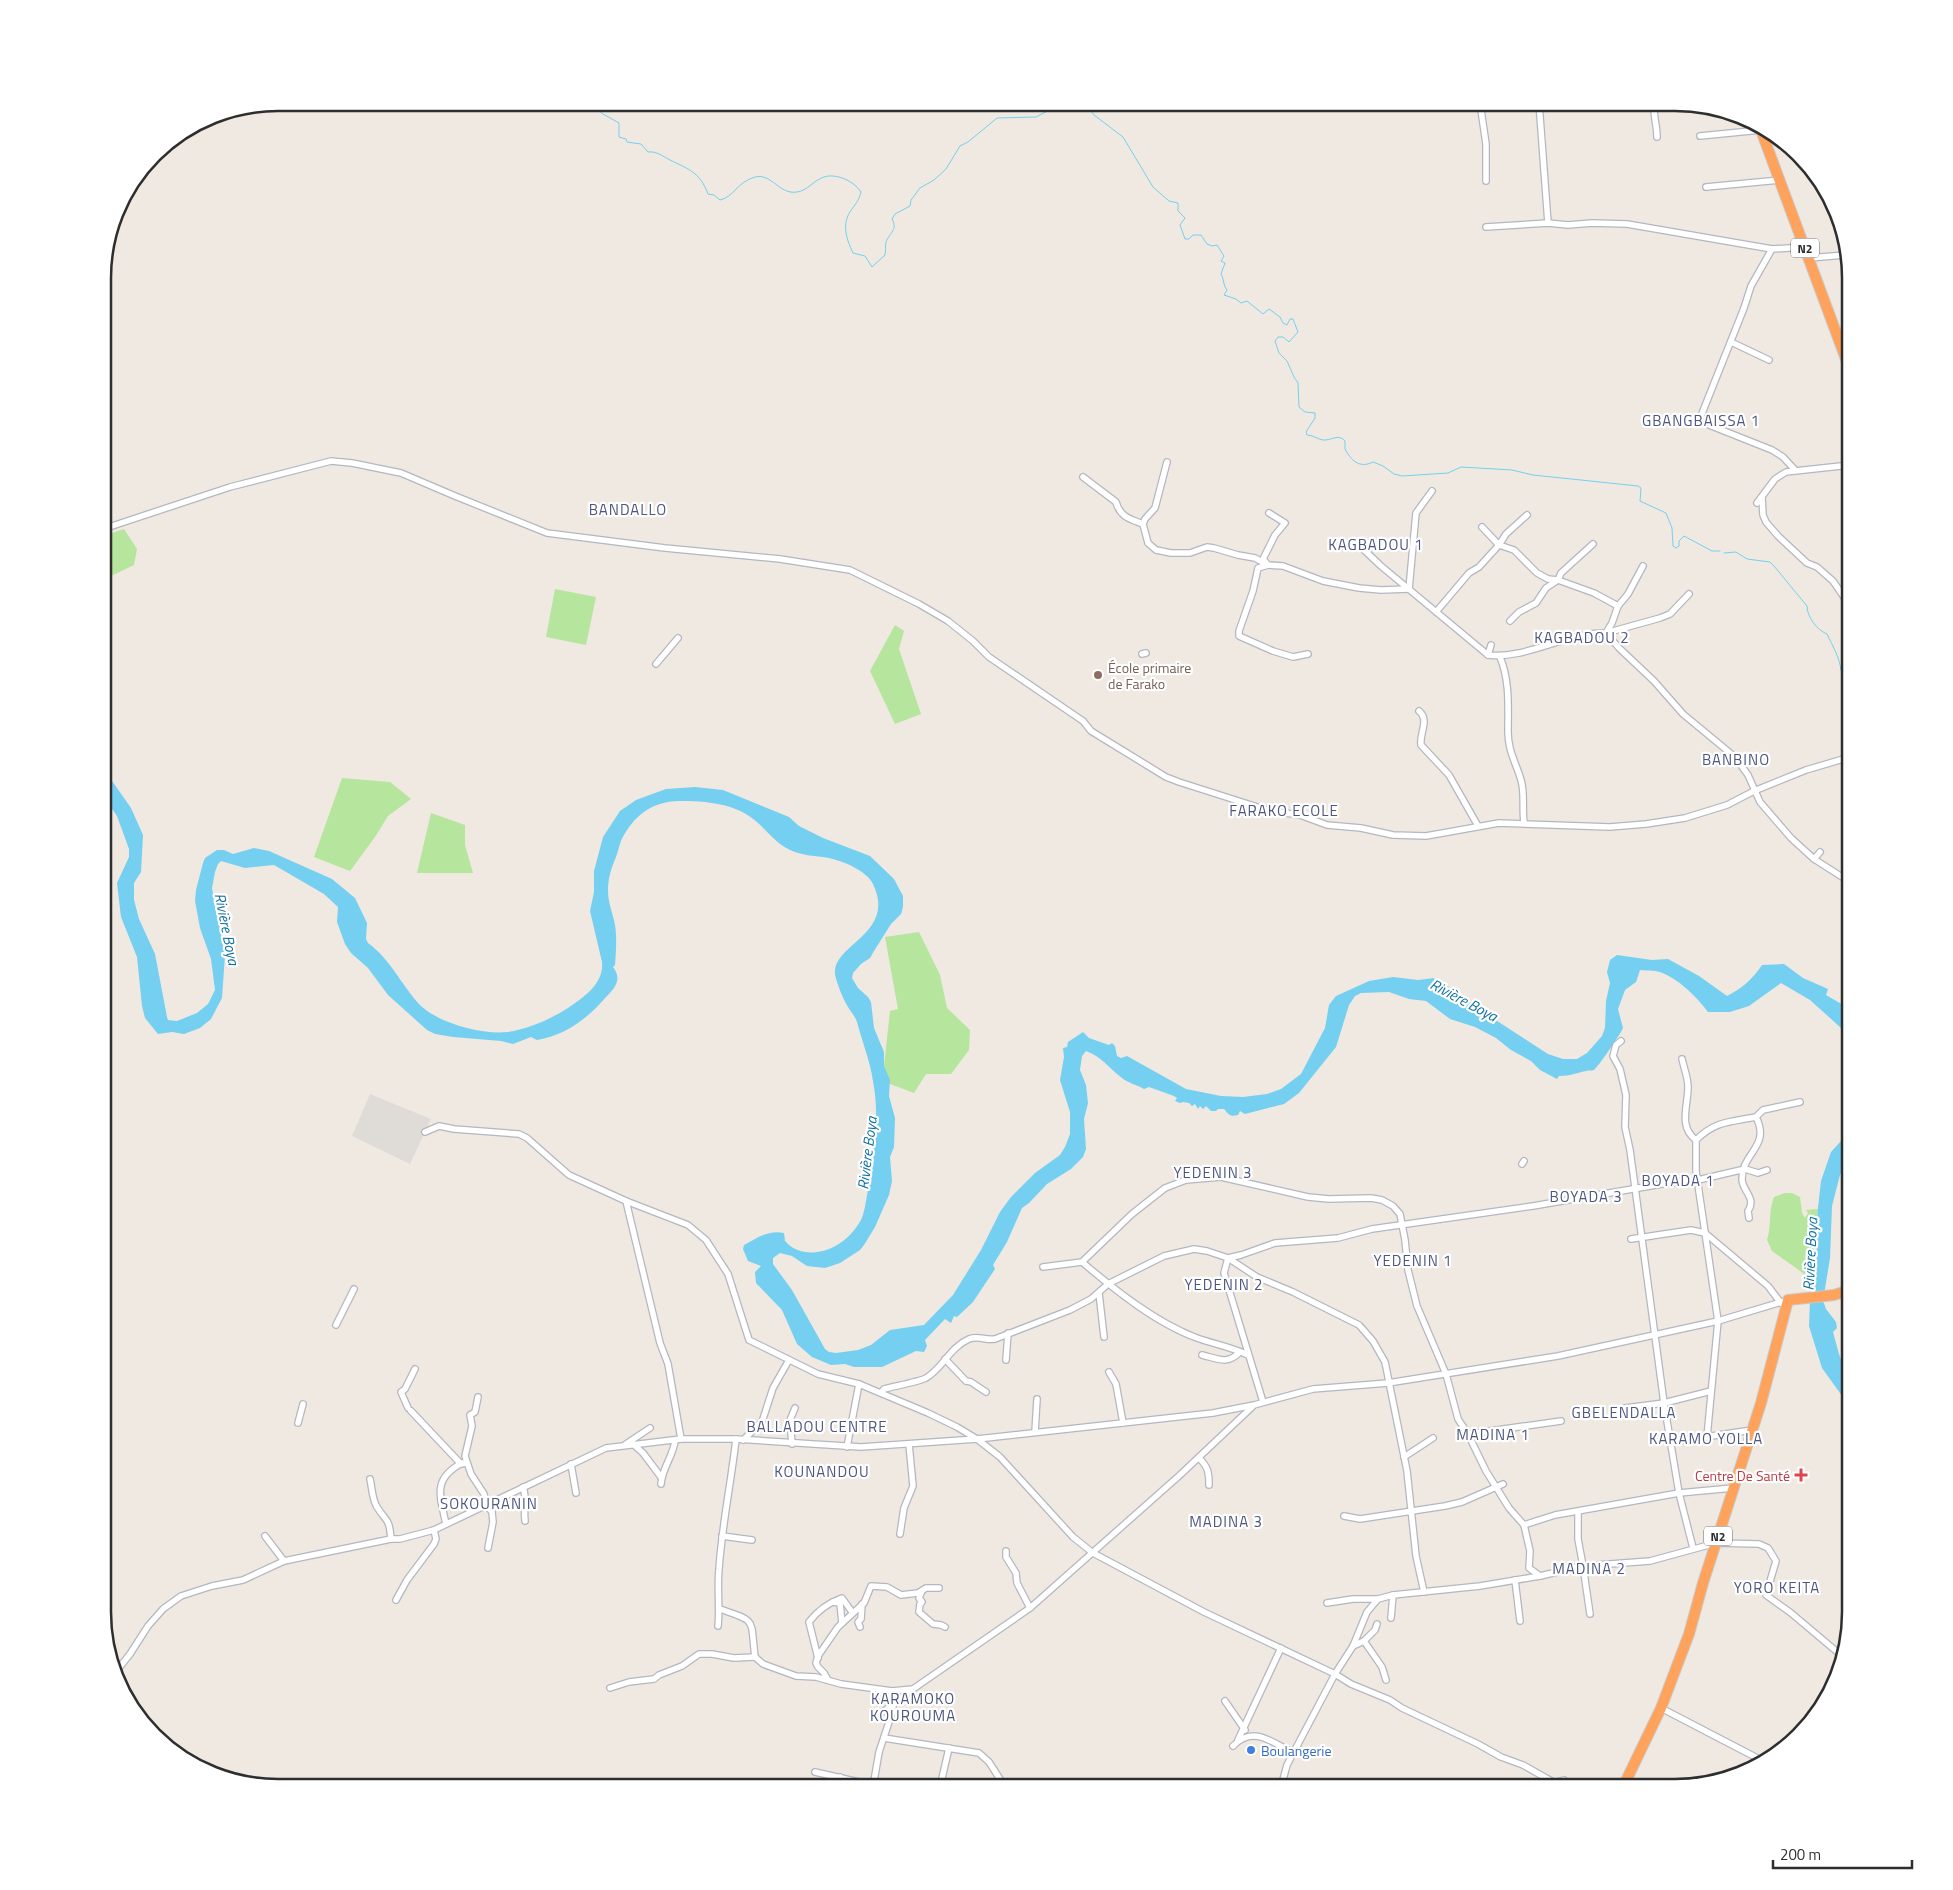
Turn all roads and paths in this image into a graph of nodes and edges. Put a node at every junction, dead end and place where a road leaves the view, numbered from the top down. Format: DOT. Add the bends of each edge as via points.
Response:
graph roads {
  1 [pos="1481,112"];
  2 [pos="1540,112"];
  3 [pos="1653,112"];
  4 [pos="1751,129"];
  5 [pos="1700,136"];
  6 [pos="1657,137"];
  7 [pos="1764,138"];
  8 [pos="1780,180"];
  9 [pos="1486,181"];
  10 [pos="1706,187"];
  11 [pos="1548,223"];
  12 [pos="1486,228"];
  13 [pos="1805,248"];
  14 [pos="1772,249"];
  15 [pos="1840,255"];
  16 [pos="1809,258"];
  17 [pos="1731,342"];
  18 [pos="1842,348"];
  19 [pos="1769,360"];
  20 [pos="1167,462"];
  21 [pos="1842,466"];
  22 [pos="1795,470"];
  23 [pos="1083,477"];
  24 [pos="1432,491"];
  25 [pos="1762,497"];
  26 [pos="1757,504"];
  27 [pos="1269,513"];
  28 [pos="1527,515"];
  29 [pos="1143,524"];
  30 [pos="112,526"];
  31 [pos="1482,527"];
  32 [pos="1593,544"];
  33 [pos="1499,546"];
  34 [pos="1361,547"];
  35 [pos="1268,565"];
  36 [pos="1643,566"];
  37 [pos="1558,580"];
  38 [pos="1407,587"];
  39 [pos="1689,594"];
  40 [pos="1842,594"];
  41 [pos="1618,606"];
  42 [pos="1436,612"];
  43 [pos="1510,621"];
  44 [pos="1606,633"];
  45 [pos="678,638"];
  46 [pos="1491,645"];
  47 [pos="1308,654"];
  48 [pos="1488,655"];
  49 [pos="1500,657"];
  50 [pos="656,664"];
  51 [pos="1419,711"];
  52 [pos="1842,760"];
  53 [pos="1754,791"];
  54 [pos="1524,822"];
  55 [pos="1478,826"];
  56 [pos="1820,852"];
  57 [pos="1814,859"];
  58 [pos="1842,877"];
  59 [pos="1621,1042"];
  60 [pos="1682,1060"];
  61 [pos="1800,1102"];
  62 [pos="1756,1117"];
  63 [pos="425,1132"];
  64 [pos="1696,1140"];
  65 [pos="1745,1169"];
  66 [pos="1768,1170"];
  67 [pos="1698,1180"];
  68 [pos="1634,1189"];
  69 [pos="626,1201"];
  70 [pos="1749,1218"];
  71 [pos="1403,1225"];
  72 [pos="1705,1233"];
  73 [pos="1641,1237"];
  74 [pos="1631,1239"];
  75 [pos="1228,1258"];
  76 [pos="1082,1262"];
  77 [pos="1043,1267"];
  78 [pos="1108,1284"];
  79 [pos="354,1289"];
  80 [pos="1842,1292"];
  81 [pos="1099,1293"];
  82 [pos="1784,1302"];
  83 [pos="1718,1321"];
  84 [pos="336,1326"];
  85 [pos="1008,1334"];
  86 [pos="1655,1334"];
  87 [pos="1104,1338"];
  88 [pos="1240,1352"];
  89 [pos="1202,1355"];
  90 [pos="1248,1355"];
  91 [pos="945,1359"];
  92 [pos="790,1360"];
  93 [pos="1006,1360"];
  94 [pos="415,1369"];
  95 [pos="1109,1372"];
  96 [pos="1446,1374"];
  97 [pos="1391,1382"];
  98 [pos="858,1384"];
  99 [pos="1711,1391"];
  100 [pos="986,1392"];
  101 [pos="881,1393"];
  102 [pos="478,1397"];
  103 [pos="1037,1399"];
  104 [pos="1263,1402"];
  105 [pos="1664,1403"];
  106 [pos="303,1404"];
  107 [pos="1254,1405"];
  108 [pos="795,1408"];
  109 [pos="1240,1408"];
  110 [pos="1625,1408"];
  111 [pos="1561,1421"];
  112 [pos="298,1423"];
  113 [pos="1123,1423"];
  114 [pos="1234,1423"];
  115 [pos="650,1428"];
  116 [pos="1752,1430"];
  117 [pos="1035,1432"];
  118 [pos="1468,1434"];
  119 [pos="1707,1437"];
  120 [pos="1432,1438"];
  121 [pos="736,1439"];
  122 [pos="976,1439"];
  123 [pos="678,1440"];
  124 [pos="743,1440"];
  125 [pos="1671,1442"];
  126 [pos="629,1444"];
  127 [pos="792,1444"];
  128 [pos="909,1444"];
  129 [pos="847,1447"];
  130 [pos="1404,1456"];
  131 [pos="1199,1458"];
  132 [pos="464,1463"];
  133 [pos="571,1464"];
  134 [pos="370,1479"];
  135 [pos="1503,1484"];
  136 [pos="1209,1485"];
  137 [pos="523,1486"];
  138 [pos="1496,1487"];
  139 [pos="1733,1488"];
  140 [pos="576,1493"];
  141 [pos="1680,1493"];
  142 [pos="486,1504"];
  143 [pos="1411,1511"];
  144 [pos="1578,1512"];
  145 [pos="1344,1516"];
  146 [pos="525,1521"];
  147 [pos="446,1524"];
  148 [pos="1524,1524"];
  149 [pos="434,1530"];
  150 [pos="900,1534"];
  151 [pos="265,1536"];
  152 [pos="722,1536"];
  153 [pos="391,1539"];
  154 [pos="752,1540"];
  155 [pos="1716,1543"];
  156 [pos="488,1548"];
  157 [pos="1693,1548"];
  158 [pos="1006,1551"];
  159 [pos="1093,1553"];
  160 [pos="284,1561"];
  161 [pos="1583,1566"];
  162 [pos="1529,1568"];
  163 [pos="1540,1576"];
  164 [pos="1524,1578"];
  165 [pos="1515,1580"];
  166 [pos="939,1588"];
  167 [pos="922,1591"];
  168 [pos="1424,1592"];
  169 [pos="1393,1595"];
  170 [pos="1378,1599"];
  171 [pos="396,1600"];
  172 [pos="833,1602"];
  173 [pos="1327,1602"];
  174 [pos="862,1604"];
  175 [pos="1030,1608"];
  176 [pos="720,1609"];
  177 [pos="852,1612"];
  178 [pos="1590,1614"];
  179 [pos="1392,1618"];
  180 [pos="1520,1621"];
  181 [pos="842,1623"];
  182 [pos="1377,1624"];
  183 [pos="718,1626"];
  184 [pos="860,1627"];
  185 [pos="945,1627"];
  186 [pos="1364,1641"];
  187 [pos="1353,1646"];
  188 [pos="1282,1648"];
  189 [pos="1837,1652"];
  190 [pos="755,1657"];
  191 [pos="818,1658"];
  192 [pos="120,1666"];
  193 [pos="1336,1674"];
  194 [pos="828,1680"];
  195 [pos="1386,1680"];
  196 [pos="610,1688"];
  197 [pos="913,1689"];
  198 [pos="892,1691"];
  199 [pos="1225,1701"];
  200 [pos="893,1705"];
  201 [pos="1661,1708"];
  202 [pos="883,1712"];
  203 [pos="1244,1728"];
  204 [pos="1249,1735"];
  205 [pos="884,1738"];
  206 [pos="1238,1740"];
  207 [pos="1233,1746"];
  208 [pos="949,1748"];
  209 [pos="1293,1753"];
  210 [pos="1756,1758"];
  211 [pos="815,1772"];
  212 [pos="840,1777"];
  213 [pos="834,1779"];
  214 [pos="848,1779"];
  215 [pos="875,1779"];
  216 [pos="942,1779"];
  217 [pos="999,1779"];
  218 [pos="1282,1779"];
  219 [pos="1546,1779"];
  220 [pos="1628,1779"];
  1 -- 9 [label="street" via="1486,144"];
  2 -- 11 [label="street"];
  3 -- 6 [label="street"];
  4 -- 5 [label="street"];
  7 -- 8 [label="highway, N2"];
  8 -- 10 [label="street"];
  8 -- 13 [label="highway, N2"];
  11 -- 12 [label="street"];
  11 -- 14 [label="street" via="1627,224"];
  13 -- 14 [label="street"];
  13 -- 16 [label="highway, N2"];
  14 -- 17 [label="street" via="1752,286"];
  15 -- 16 [label="street"];
  16 -- 18 [label="highway, N2"];
  17 -- 19 [label="street"];
  17 -- 22 [label="street" via="1699,421 1772,450"];
  20 -- 29 [label="street" via="1155,508"];
  21 -- 22 [label="street"];
  22 -- 25 [label="street" via="1775,479"];
  23 -- 29 [label="street" via="1116,502 1122,514"];
  24 -- 38 [label="street" via="1416,512"];
  25 -- 26 [label="street"];
  25 -- 40 [label="street" via="1763,515 1772,529 1807,563 1833,581"];
  27 -- 35 [label="street" via="1286,523 1275,535 1263,559"];
  28 -- 33 [label="street" via="1506,534"];
  29 -- 35 [label="street" via="1148,543 1156,550 1190,553 1207,547 1255,558"];
  30 -- 55 [label="street" via="230,487 332,461 401,473 547,533 780,558 850,570 948,621 989,657 1083,720 1091,731 1166,777 1274,813 1300,815 1327,825 1393,835 1426,836"];
  31 -- 33 [label="street"];
  32 -- 37 [label="street"];
  33 -- 37 [label="street" via="1514,550 1537,573"];
  33 -- 42 [label="street" via="1480,567 1469,573"];
  34 -- 38 [label="street"];
  35 -- 38 [label="street" via="1283,566 1323,581 1359,588"];
  35 -- 47 [label="street" via="1258,568 1239,636 1293,657"];
  36 -- 41 [label="street"];
  37 -- 41 [label="street"];
  37 -- 43 [label="street"];
  38 -- 42 [label="street"];
  39 -- 44 [label="street" via="1670,614"];
  41 -- 44 [label="street"];
  42 -- 48 [label="street"];
  44 -- 49 [label="street" via="1597,632"];
  44 -- 53 [label="street" via="1683,714 1735,757 1748,775"];
  45 -- 50 [label="street"];
  46 -- 48 [label="street"];
  48 -- 49 [label="street"];
  49 -- 54 [label="street" via="1508,682 1508,732 1511,757 1521,781"];
  51 -- 55 [label="street" via="1425,720 1421,745 1449,775"];
  52 -- 53 [label="street" via="1806,770"];
  53 -- 54 [label="street" via="1727,806 1685,818 1646,824 1610,827"];
  53 -- 57 [label="street" via="1772,818"];
  54 -- 55 [label="street"];
  56 -- 57 [label="street"];
  57 -- 58 [label="street"];
  59 -- 68 [label="street" via="1616,1045 1614,1056 1626,1095 1625,1127"];
  60 -- 64 [label="street" via="1688,1087 1685,1119 1690,1136"];
  61 -- 62 [label="street" via="1763,1110"];
  62 -- 64 [label="street" via="1723,1122 1706,1130"];
  62 -- 65 [label="street" via="1761,1138"];
  63 -- 69 [label="street" via="439,1126 518,1134 527,1138 569,1175"];
  64 -- 67 [label="street"];
  65 -- 66 [label="street" via="1758,1173"];
  65 -- 67 [label="street"];
  65 -- 70 [label="street" via="1742,1179 1751,1199"];
  67 -- 68 [label="street"];
  67 -- 72 [label="street"];
  68 -- 71 [label="street"];
  68 -- 73 [label="street"];
  69 -- 92 [label="street" via="688,1225 706,1240 728,1274 749,1340"];
  69 -- 123 [label="street" via="660,1343 668,1364"];
  71 -- 75 [label="street" via="1338,1238 1275,1243"];
  71 -- 76 [label="street" via="1400,1214 1382,1200 1299,1195 1221,1177 1186,1180 1165,1188 1132,1214"];
  71 -- 96 [label="street" via="1408,1270 1417,1306"];
  72 -- 73 [label="street" via="1691,1230"];
  72 -- 82 [label="street" via="1747,1266"];
  72 -- 83 [label="street"];
  73 -- 74 [label="street"];
  73 -- 86 [label="street"];
  75 -- 78 [label="street" via="1207,1251 1186,1250 1164,1256"];
  75 -- 90 [label="street" via="1224,1273"];
  75 -- 97 [label="street" via="1257,1278 1359,1325 1385,1362"];
  76 -- 77 [label="street"];
  76 -- 78 [label="street"];
  78 -- 81 [label="street"];
  78 -- 88 [label="street" via="1196,1338"];
  79 -- 84 [label="street"];
  80 -- 82 [label="highway"];
  81 -- 85 [label="street" via="1070,1310"];
  81 -- 87 [label="street"];
  82 -- 83 [label="street"];
  82 -- 116 [label="highway, N2"];
  83 -- 86 [label="street"];
  83 -- 99 [label="street"];
  85 -- 91 [label="street" via="989,1340 971,1338 962,1342"];
  85 -- 93 [label="street"];
  86 -- 96 [label="street" via="1558,1356"];
  86 -- 105 [label="street"];
  88 -- 89 [label="street" via="1230,1360"];
  88 -- 90 [label="street"];
  90 -- 104 [label="street"];
  91 -- 100 [label="street" via="964,1378"];
  91 -- 101 [label="street" via="925,1378 884,1389"];
  92 -- 98 [label="street" via="818,1374"];
  92 -- 124 [label="street" via="773,1388 762,1422"];
  94 -- 132 [label="street" via="401,1392 409,1410"];
  95 -- 113 [label="street" via="1116,1384"];
  96 -- 97 [label="street"];
  96 -- 118 [label="street" via="1458,1419"];
  97 -- 104 [label="street" via="1313,1389"];
  97 -- 130 [label="street"];
  98 -- 101 [label="street"];
  98 -- 129 [label="street"];
  99 -- 105 [label="street"];
  99 -- 119 [label="street"];
  101 -- 122 [label="street"];
  102 -- 132 [label="street" via="470,1415 472,1426"];
  103 -- 117 [label="street"];
  104 -- 107 [label="street"];
  105 -- 110 [label="street"];
  105 -- 125 [label="street"];
  106 -- 112 [label="street"];
  107 -- 109 [label="street"];
  107 -- 114 [label="street"];
  108 -- 127 [label="street" via="790,1420"];
  109 -- 113 [label="street"];
  109 -- 114 [label="street"];
  111 -- 118 [label="street"];
  113 -- 117 [label="street"];
  114 -- 131 [label="street"];
  115 -- 126 [label="street"];
  116 -- 119 [label="street"];
  116 -- 139 [label="highway, N2"];
  117 -- 122 [label="street"];
  118 -- 138 [label="street"];
  119 -- 125 [label="street"];
  120 -- 130 [label="street"];
  121 -- 123 [label="street"];
  121 -- 124 [label="street"];
  121 -- 152 [label="street"];
  122 -- 128 [label="street"];
  122 -- 159 [label="street" via="1000,1457 1073,1537"];
  123 -- 126 [label="street"];
  123 -- 126 [label="street" via="661,1480 643,1453"];
  124 -- 127 [label="street"];
  125 -- 141 [label="street"];
  126 -- 133 [label="street" via="606,1448"];
  127 -- 129 [label="street"];
  128 -- 129 [label="street"];
  128 -- 150 [label="street" via="913,1486 904,1508"];
  130 -- 143 [label="street"];
  131 -- 136 [label="street" via="1207,1466"];
  131 -- 159 [label="street"];
  132 -- 142 [label="street" via="484,1494"];
  132 -- 147 [label="street" via="447,1475 439,1489"];
  133 -- 137 [label="street"];
  133 -- 140 [label="street"];
  134 -- 153 [label="street" via="374,1502 387,1518"];
  135 -- 138 [label="street"];
  137 -- 142 [label="street"];
  137 -- 146 [label="street" via="527,1498"];
  138 -- 143 [label="street" via="1462,1502"];
  138 -- 148 [label="street"];
  139 -- 141 [label="street"];
  139 -- 155 [label="highway, N2"];
  141 -- 144 [label="street"];
  141 -- 157 [label="street"];
  142 -- 147 [label="street"];
  142 -- 156 [label="street" via="492,1512 493,1522"];
  143 -- 145 [label="street" via="1360,1519"];
  143 -- 168 [label="street"];
  144 -- 148 [label="street"];
  144 -- 161 [label="street"];
  147 -- 149 [label="street"];
  148 -- 162 [label="street" via="1530,1551"];
  149 -- 153 [label="street"];
  149 -- 171 [label="street" via="434,1544"];
  151 -- 160 [label="street"];
  152 -- 154 [label="street"];
  152 -- 176 [label="street" via="717,1598"];
  153 -- 160 [label="street"];
  155 -- 157 [label="street"];
  155 -- 189 [label="street" via="1759,1544 1768,1548 1776,1561 1766,1595"];
  155 -- 201 [label="highway, N2" via="1689,1634"];
  157 -- 161 [label="street" via="1650,1561"];
  158 -- 175 [label="street"];
  159 -- 175 [label="street"];
  159 -- 188 [label="street" via="1204,1612"];
  160 -- 192 [label="street" via="243,1580 181,1596 148,1626"];
  161 -- 163 [label="street"];
  161 -- 178 [label="street"];
  162 -- 163 [label="street"];
  162 -- 164 [label="street"];
  163 -- 164 [label="street"];
  164 -- 165 [label="street"];
  165 -- 168 [label="street"];
  165 -- 180 [label="street"];
  166 -- 167 [label="street"];
  167 -- 174 [label="street" via="901,1595 887,1587 871,1586"];
  167 -- 185 [label="street" via="919,1612 933,1624"];
  168 -- 169 [label="street"];
  169 -- 170 [label="street"];
  169 -- 179 [label="street"];
  170 -- 173 [label="street"];
  170 -- 187 [label="street" via="1367,1612"];
  172 -- 177 [label="street" via="842,1598"];
  172 -- 181 [label="street" via="840,1603"];
  172 -- 191 [label="street" via="818,1611 810,1622"];
  174 -- 177 [label="street"];
  174 -- 184 [label="street"];
  175 -- 197 [label="street"];
  176 -- 183 [label="street"];
  176 -- 190 [label="street" via="741,1615 750,1622"];
  177 -- 181 [label="street"];
  181 -- 191 [label="street"];
  182 -- 186 [label="street"];
  186 -- 187 [label="street"];
  186 -- 195 [label="street" via="1382,1667"];
  187 -- 193 [label="street"];
  188 -- 193 [label="street"];
  188 -- 203 [label="street"];
  190 -- 194 [label="street" via="763,1664 796,1676"];
  190 -- 196 [label="street" via="699,1654 654,1680 629,1682"];
  191 -- 194 [label="street" via="818,1667"];
  193 -- 209 [label="street"];
  193 -- 219 [label="street"];
  194 -- 198 [label="street"];
  197 -- 198 [label="street"];
  197 -- 200 [label="street"];
  198 -- 200 [label="street"];
  199 -- 203 [label="street"];
  200 -- 202 [label="street"];
  200 -- 205 [label="street"];
  201 -- 210 [label="street"];
  201 -- 220 [label="highway, N2"];
  203 -- 204 [label="street"];
  203 -- 206 [label="street"];
  204 -- 206 [label="street"];
  204 -- 209 [label="street" via="1259,1735"];
  205 -- 208 [label="street"];
  205 -- 215 [label="street"];
  206 -- 207 [label="street"];
  208 -- 216 [label="street"];
  208 -- 217 [label="street" via="979,1753"];
  209 -- 218 [label="street"];
  211 -- 212 [label="street"];
  212 -- 213 [label="street"];
  212 -- 214 [label="street"];
}
